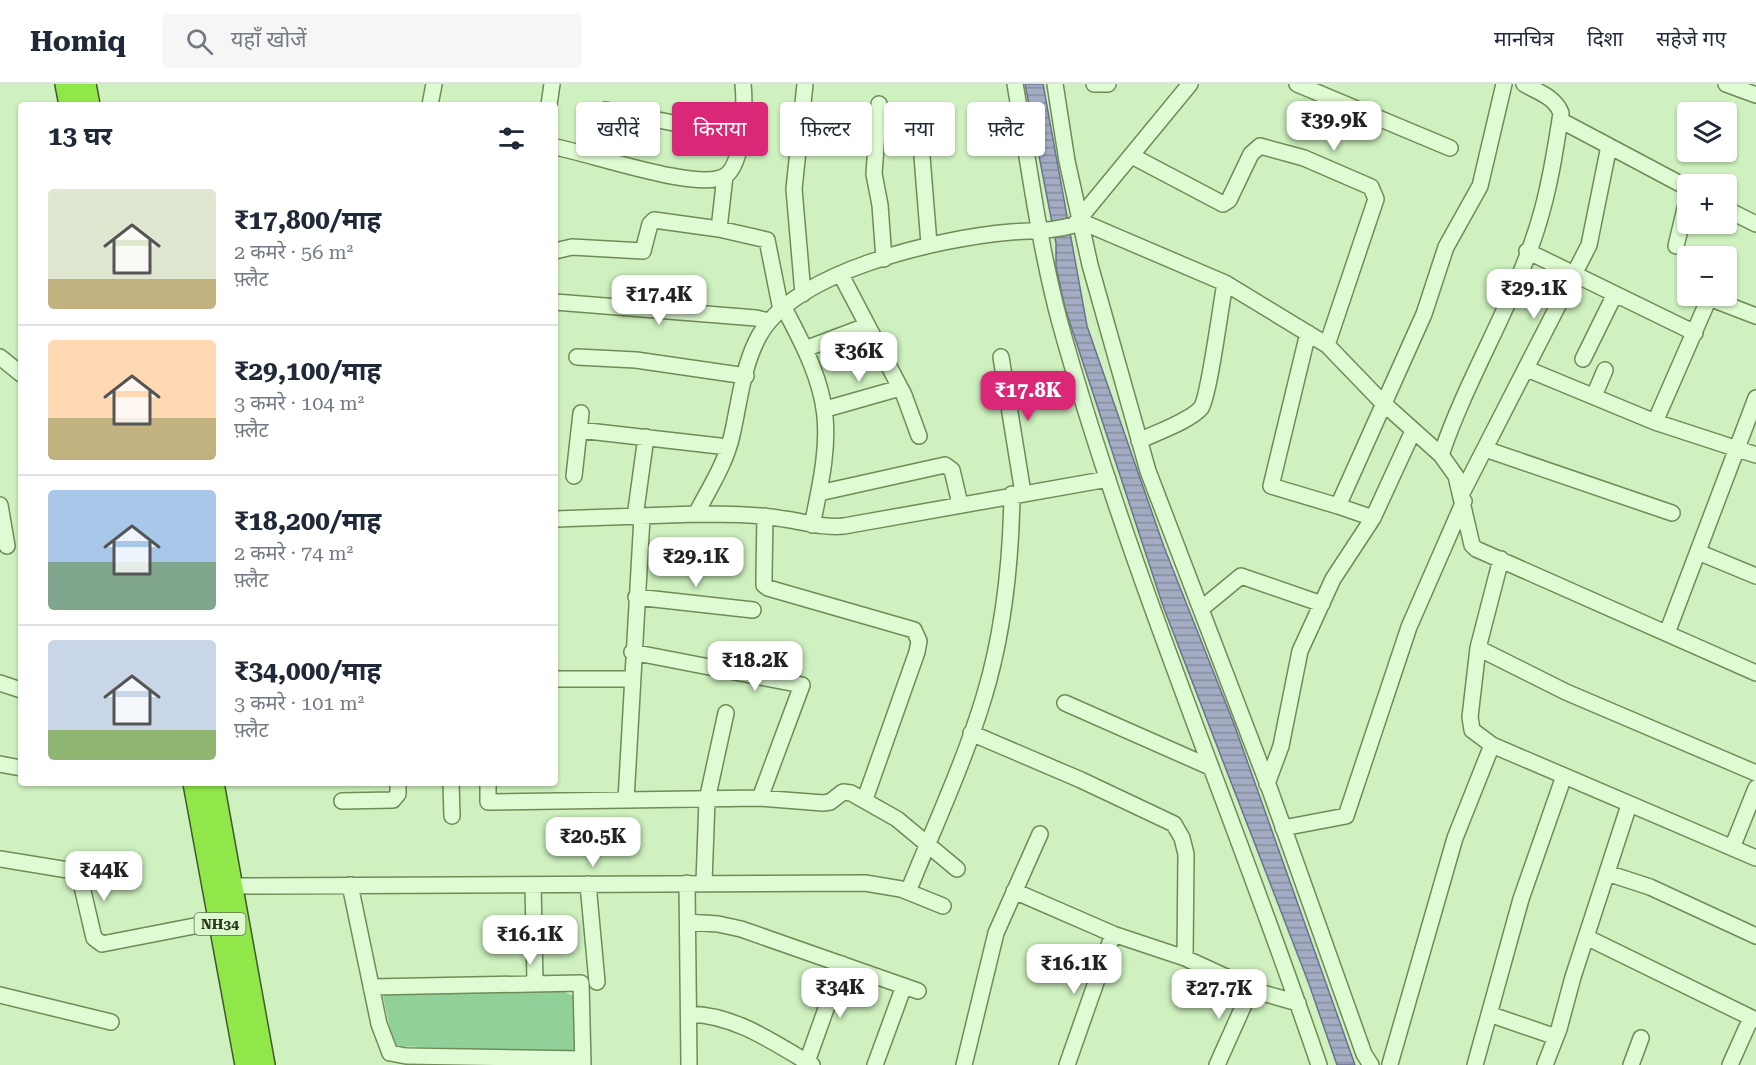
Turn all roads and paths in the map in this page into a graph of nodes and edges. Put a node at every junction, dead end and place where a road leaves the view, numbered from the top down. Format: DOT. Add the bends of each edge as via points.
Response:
graph roads {
  1 [pos="434,84"];
  2 [pos="552,84"];
  3 [pos="743,84"];
  4 [pos="805,84"];
  5 [pos="1015,84"];
  6 [pos="1055,84"];
  7 [pos="1094,84"];
  8 [pos="1108,84"];
  9 [pos="1190,84"];
  10 [pos="1296,84"];
  11 [pos="1504,84"];
  12 [pos="1524,84"];
  13 [pos="1726,84"];
  14 [pos="1756,95"];
  15 [pos="431,102"];
  16 [pos="549,102"];
  17 [pos="879,104"];
  18 [pos="1560,120"];
  19 [pos="1609,146"];
  20 [pos="558,148"];
  21 [pos="1450,148"];
  22 [pos="576,152"];
  23 [pos="595,156"];
  24 [pos="922,156"];
  25 [pos="1132,156"];
  26 [pos="725,176"];
  27 [pos="1677,182"];
  28 [pos="1737,214"];
  29 [pos="1077,223"];
  30 [pos="1756,224"];
  31 [pos="719,229"];
  32 [pos="1045,232"];
  33 [pos="1679,234"];
  34 [pos="928,244"];
  35 [pos="1676,246"];
  36 [pos="558,250"];
  37 [pos="1527,251"];
  38 [pos="884,259"];
  39 [pos="841,275"];
  40 [pos="1575,276"];
  41 [pos="1225,284"];
  42 [pos="802,294"];
  43 [pos="1614,296"];
  44 [pos="558,302"];
  45 [pos="1706,306"];
  46 [pos="1732,306"];
  47 [pos="782,309"];
  48 [pos="1756,316"];
  49 [pos="768,321"];
  50 [pos="866,326"];
  51 [pos="1308,333"];
  52 [pos="1695,333"];
  53 [pos="1327,345"];
  54 [pos="805,349"];
  55 [pos="0,357"];
  56 [pos="577,357"];
  57 [pos="1001,357"];
  58 [pos="1583,359"];
  59 [pos="1527,369"];
  60 [pos="1605,370"];
  61 [pos="18,372"];
  62 [pos="746,376"];
  63 [pos="900,388"];
  64 [pos="1594,396"];
  65 [pos="1756,398"];
  66 [pos="1382,402"];
  67 [pos="826,409"];
  68 [pos="581,413"];
  69 [pos="1655,422"];
  70 [pos="579,430"];
  71 [pos="1413,432"];
  72 [pos="919,436"];
  73 [pos="646,437"];
  74 [pos="1139,441"];
  75 [pos="728,447"];
  76 [pos="1736,448"];
  77 [pos="1485,449"];
  78 [pos="1441,455"];
  79 [pos="1756,455"];
  80 [pos="573,476"];
  81 [pos="1108,479"];
  82 [pos="819,493"];
  83 [pos="1017,494"];
  84 [pos="1462,498"];
  85 [pos="960,504"];
  86 [pos="0,505"];
  87 [pos="1338,506"];
  88 [pos="1672,513"];
  89 [pos="696,514"];
  90 [pos="765,516"];
  91 [pos="638,517"];
  92 [pos="1373,518"];
  93 [pos="558,519"];
  94 [pos="812,525"];
  95 [pos="10,546"];
  96 [pos="1698,552"];
  97 [pos="1501,559"];
  98 [pos="1756,576"];
  99 [pos="636,597"];
  100 [pos="1322,604"];
  101 [pos="1201,609"];
  102 [pos="753,610"];
  103 [pos="1667,633"];
  104 [pos="1478,648"];
  105 [pos="632,652"];
  106 [pos="1756,673"];
  107 [pos="558,679"];
  108 [pos="631,679"];
  109 [pos="0,683"];
  110 [pos="18,689"];
  111 [pos="1065,703"];
  112 [pos="726,713"];
  113 [pos="971,733"];
  114 [pos="1492,745"];
  115 [pos="0,764"];
  116 [pos="1210,766"];
  117 [pos="18,767"];
  118 [pos="1756,773"];
  119 [pos="1564,776"];
  120 [pos="1268,784"];
  121 [pos="195,786"];
  122 [pos="214,786"];
  123 [pos="398,786"];
  124 [pos="451,786"];
  125 [pos="488,786"];
  126 [pos="1756,788"];
  127 [pos="760,798"];
  128 [pos="865,799"];
  129 [pos="626,800"];
  130 [pos="707,800"];
  131 [pos="342,801"];
  132 [pos="1629,805"];
  133 [pos="452,816"];
  134 [pos="1283,828"];
  135 [pos="1040,834"];
  136 [pos="927,843"];
  137 [pos="1732,848"];
  138 [pos="1756,858"];
  139 [pos="0,859"];
  140 [pos="957,869"];
  141 [pos="1607,873"];
  142 [pos="704,882"];
  143 [pos="687,883"];
  144 [pos="588,884"];
  145 [pos="350,885"];
  146 [pos="532,885"];
  147 [pos="233,886"];
  148 [pos="908,891"];
  149 [pos="1014,891"];
  150 [pos="943,906"];
  151 [pos="220,921"];
  152 [pos="688,922"];
  153 [pos="1113,934"];
  154 [pos="1756,936"];
  155 [pos="1586,937"];
  156 [pos="1185,958"];
  157 [pos="842,964"];
  158 [pos="535,982"];
  159 [pos="597,982"];
  160 [pos="371,987"];
  161 [pos="1251,989"];
  162 [pos="0,995"];
  163 [pos="1298,1003"];
  164 [pos="689,1014"];
  165 [pos="1489,1014"];
  166 [pos="1754,1019"];
  167 [pos="111,1022"];
  168 [pos="1556,1037"];
  169 [pos="1641,1038"];
  170 [pos="583,1062"];
  171 [pos="809,1063"];
  172 [pos="1072,1064"];
  173 [pos="246,1065"];
  174 [pos="264,1065"];
  175 [pos="689,1065"];
  176 [pos="875,1065"];
  177 [pos="964,1065"];
  178 [pos="1217,1065"];
  179 [pos="1319,1065"];
  180 [pos="1371,1065"];
  181 [pos="1391,1065"];
  182 [pos="1475,1065"];
  183 [pos="1545,1065"];
  184 [pos="1631,1065"];
  185 [pos="1730,1065"];
  1 -- 15 [label="street"];
  2 -- 16 [label="street"];
  3 -- 26 [label="street" via="738,157"];
  4 -- 42 [label="street" via="794,189"];
  5 -- 32 [label="street"];
  6 -- 29 [label="street"];
  7 -- 8 [label="street"];
  9 -- 25 [label="street"];
  10 -- 21 [label="street"];
  11 -- 66 [label="street" via="1480,186 1446,247 1424,314"];
  12 -- 18 [label="street" via="1558,105"];
  13 -- 14 [label="street"];
  17 -- 38 [label="street" via="874,174"];
  18 -- 19 [label="street"];
  18 -- 37 [label="street" via="1542,212"];
  19 -- 27 [label="street"];
  19 -- 40 [label="street" via="1589,246"];
  20 -- 22 [label="street"];
  23 -- 26 [label="street" via="675,177"];
  24 -- 34 [label="street"];
  25 -- 29 [label="street"];
  25 -- 53 [label="street" via="1223,204 1229,200 1251,154 1260,146 1304,158 1371,187 1376,199"];
  26 -- 31 [label="street"];
  28 -- 30 [label="street"];
  29 -- 32 [label="street"];
  29 -- 41 [label="street"];
  29 -- 74 [label="street"];
  31 -- 36 [label="street" via="654,220 643,252 572,247"];
  31 -- 47 [label="street" via="767,240"];
  32 -- 34 [label="street" via="1011,232"];
  32 -- 81 [label="street" via="1060,322"];
  33 -- 35 [label="street"];
  34 -- 38 [label="street"];
  37 -- 40 [label="street"];
  37 -- 78 [label="street" via="1455,412"];
  38 -- 39 [label="street"];
  39 -- 42 [label="street"];
  39 -- 50 [label="street"];
  40 -- 43 [label="street"];
  40 -- 59 [label="street"];
  41 -- 51 [label="street"];
  41 -- 74 [label="street" via="1202,406"];
  42 -- 47 [label="street"];
  43 -- 52 [label="street"];
  43 -- 58 [label="street"];
  44 -- 49 [label="street"];
  45 -- 52 [label="street"];
  46 -- 48 [label="street"];
  47 -- 49 [label="street"];
  47 -- 54 [label="street"];
  49 -- 62 [label="street" via="756,342"];
  50 -- 54 [label="street"];
  50 -- 63 [label="street"];
  51 -- 53 [label="street"];
  51 -- 87 [label="street" via="1271,486"];
  52 -- 69 [label="street"];
  53 -- 66 [label="street"];
  54 -- 67 [label="street"];
  55 -- 61 [label="street"];
  56 -- 62 [label="street" via="636,360"];
  57 -- 83 [label="street"];
  59 -- 64 [label="street"];
  59 -- 77 [label="street"];
  60 -- 64 [label="street"];
  62 -- 75 [label="street"];
  63 -- 67 [label="street"];
  63 -- 72 [label="street"];
  64 -- 69 [label="street"];
  65 -- 76 [label="street"];
  66 -- 71 [label="street"];
  66 -- 87 [label="street"];
  67 -- 82 [label="street" via="826,463"];
  68 -- 70 [label="street"];
  69 -- 76 [label="street"];
  70 -- 73 [label="street"];
  70 -- 80 [label="street"];
  71 -- 78 [label="street"];
  71 -- 92 [label="street"];
  73 -- 75 [label="street"];
  73 -- 91 [label="street"];
  74 -- 101 [label="street"];
  75 -- 89 [label="street"];
  76 -- 79 [label="street"];
  76 -- 96 [label="street"];
  77 -- 84 [label="street"];
  77 -- 88 [label="street"];
  78 -- 84 [label="street" via="1456,476"];
  81 -- 83 [label="street"];
  81 -- 116 [label="street" via="1125,536"];
  82 -- 85 [label="street" via="945,465 952,470"];
  82 -- 94 [label="street"];
  83 -- 85 [label="street"];
  83 -- 113 [label="street" via="1002,621"];
  84 -- 97 [label="street" via="1472,545"];
  84 -- 134 [label="street" via="1409,627 1346,816"];
  85 -- 94 [label="street" via="844,526"];
  86 -- 95 [label="street"];
  87 -- 92 [label="street"];
  89 -- 90 [label="street"];
  89 -- 91 [label="street"];
  90 -- 94 [label="street"];
  90 -- 128 [label="street" via="764,585 914,630 918,637 917,652"];
  91 -- 93 [label="street"];
  91 -- 99 [label="street"];
  92 -- 100 [label="street" via="1333,579"];
  96 -- 98 [label="street"];
  96 -- 103 [label="street"];
  97 -- 103 [label="street"];
  97 -- 104 [label="street"];
  99 -- 102 [label="street"];
  99 -- 105 [label="street"];
  100 -- 101 [label="street" via="1241,576"];
  100 -- 120 [label="street" via="1300,651 1281,746"];
  101 -- 120 [label="street"];
  103 -- 106 [label="street"];
  104 -- 114 [label="street" via="1470,725 1475,734"];
  104 -- 118 [label="street" via="1566,692"];
  105 -- 108 [label="street"];
  105 -- 127 [label="street" via="802,685"];
  107 -- 108 [label="street"];
  108 -- 129 [label="street"];
  109 -- 110 [label="street"];
  111 -- 116 [label="street"];
  112 -- 130 [label="street"];
  113 -- 136 [label="street"];
  113 -- 156 [label="street" via="1174,824 1186,854"];
  114 -- 119 [label="street"];
  114 -- 181 [label="street" via="1455,838"];
  115 -- 117 [label="street"];
  116 -- 163 [label="street"];
  119 -- 132 [label="street"];
  119 -- 165 [label="street" via="1521,899"];
  120 -- 134 [label="street"];
  121 -- 151 [label="highway, NH34"];
  122 -- 147 [label="highway, NH34"];
  123 -- 131 [label="street" via="398,795 393,800"];
  124 -- 133 [label="street"];
  125 -- 129 [label="street" via="488,802"];
  126 -- 137 [label="street"];
  127 -- 128 [label="street" via="823,803 843,792"];
  127 -- 130 [label="street"];
  128 -- 136 [label="street"];
  129 -- 130 [label="street"];
  130 -- 142 [label="street"];
  132 -- 137 [label="street"];
  132 -- 141 [label="street"];
  134 -- 180 [label="street"];
  135 -- 149 [label="street"];
  136 -- 140 [label="street"];
  136 -- 148 [label="street"];
  137 -- 138 [label="street"];
  139 -- 151 [label="street" via="79,874 94,938 102,944"];
  141 -- 154 [label="street" via="1650,887"];
  141 -- 155 [label="street"];
  142 -- 143 [label="street"];
  142 -- 148 [label="street" via="865,883"];
  143 -- 144 [label="street"];
  143 -- 152 [label="street"];
  144 -- 146 [label="street"];
  144 -- 159 [label="street"];
  145 -- 146 [label="street"];
  145 -- 147 [label="street"];
  145 -- 160 [label="street"];
  146 -- 158 [label="street"];
  147 -- 174 [label="highway, NH34"];
  148 -- 150 [label="street"];
  149 -- 153 [label="street"];
  149 -- 177 [label="street" via="996,933"];
  151 -- 173 [label="highway, NH34"];
  152 -- 157 [label="street" via="741,929"];
  152 -- 164 [label="street"];
  153 -- 156 [label="street"];
  153 -- 172 [label="street"];
  155 -- 166 [label="street"];
  155 -- 168 [label="street"];
  156 -- 161 [label="street"];
  157 -- 171 [label="street"];
  157 -- 176 [label="street" via="911,989"];
  158 -- 160 [label="street"];
  158 -- 170 [label="street" via="581,982"];
  160 -- 170 [label="street" via="390,1053"];
  161 -- 163 [label="street"];
  161 -- 178 [label="street"];
  162 -- 167 [label="street"];
  163 -- 179 [label="street"];
  164 -- 171 [label="street" via="719,1017 751,1030"];
  164 -- 175 [label="street"];
  165 -- 168 [label="street"];
  165 -- 182 [label="street"];
  166 -- 185 [label="street"];
  168 -- 183 [label="street"];
  169 -- 184 [label="street"];
}
